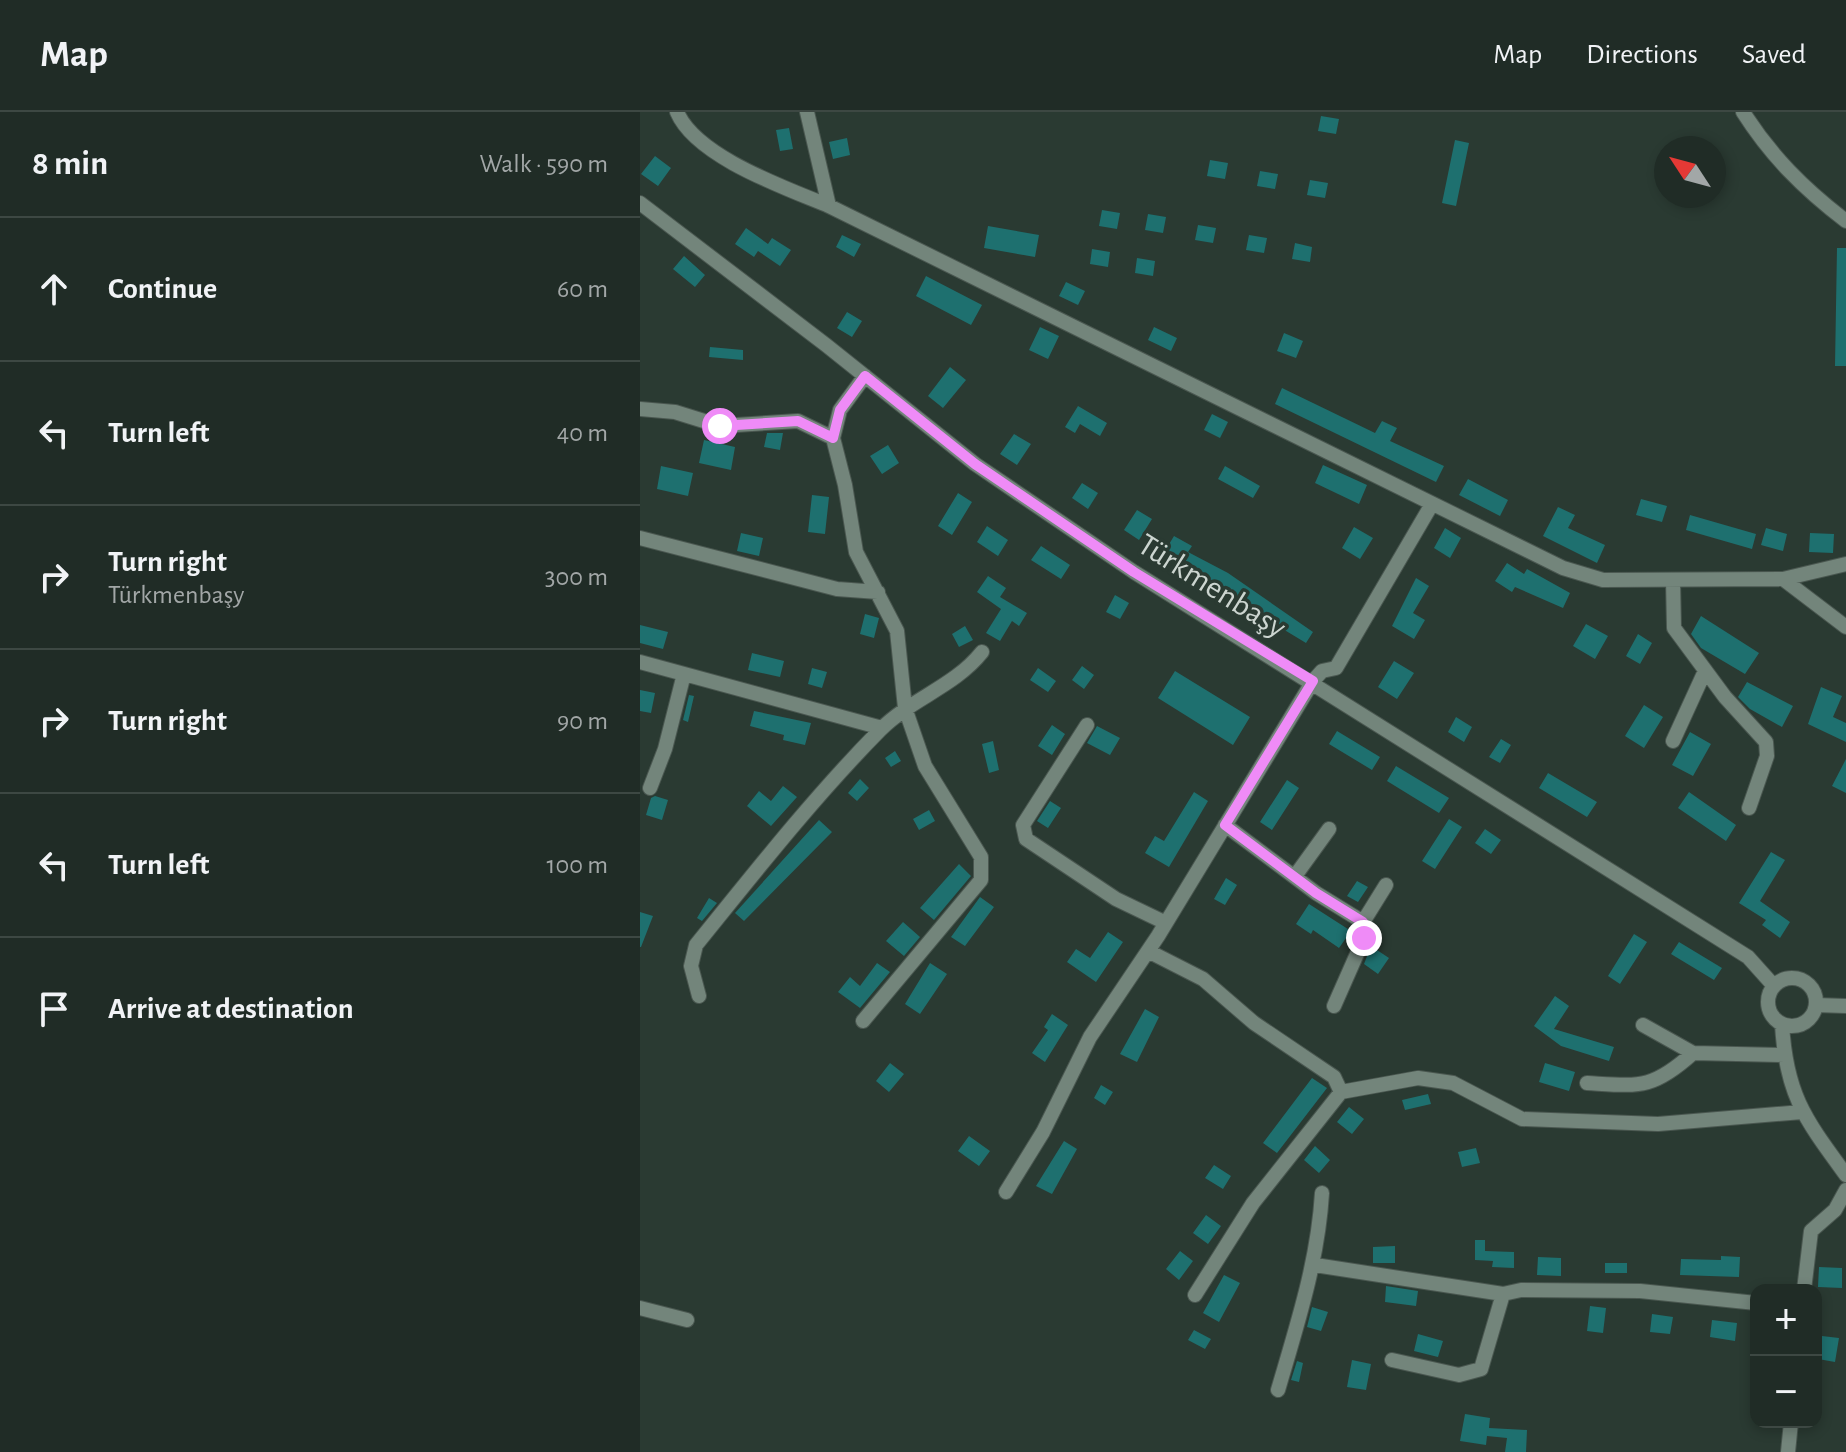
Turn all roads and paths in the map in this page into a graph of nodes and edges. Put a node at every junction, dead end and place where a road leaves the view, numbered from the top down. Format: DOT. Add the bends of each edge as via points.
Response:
graph roads {
  1 [pos="677,112"];
  2 [pos="807,112"];
  3 [pos="1743,112"];
  4 [pos="640,203"];
  5 [pos="829,206"];
  6 [pos="1846,221"];
  7 [pos="865,376"];
  8 [pos="640,409"];
  9 [pos="833,438"];
  10 [pos="1432,504"];
  11 [pos="640,538"];
  12 [pos="1846,564"];
  13 [pos="1783,579"];
  14 [pos="1673,580"];
  15 [pos="878,592"];
  16 [pos="1846,627"];
  17 [pos="982,652"];
  18 [pos="640,662"];
  19 [pos="1705,671"];
  20 [pos="684,674"];
  21 [pos="1313,681"];
  22 [pos="905,708"];
  23 [pos="1087,725"];
  24 [pos="882,728"];
  25 [pos="1673,741"];
  26 [pos="650,788"];
  27 [pos="1749,808"];
  28 [pos="1225,825"];
  29 [pos="1329,829"];
  30 [pos="1295,876"];
  31 [pos="1386,885"];
  32 [pos="1363,922"];
  33 [pos="1166,923"];
  34 [pos="1148,951"];
  35 [pos="1774,986"];
  36 [pos="699,996"];
  37 [pos="1816,1005"];
  38 [pos="1334,1006"];
  39 [pos="1846,1006"];
  40 [pos="863,1021"];
  41 [pos="1782,1024"];
  42 [pos="1643,1025"];
  43 [pos="1693,1053"];
  44 [pos="1784,1055"];
  45 [pos="1587,1083"];
  46 [pos="1341,1092"];
  47 [pos="1802,1112"];
  48 [pos="1846,1175"];
  49 [pos="1846,1190"];
  50 [pos="1006,1192"];
  51 [pos="1322,1193"];
  52 [pos="1315,1265"];
  53 [pos="1805,1284"];
  54 [pos="1503,1294"];
  55 [pos="1195,1295"];
  56 [pos="1750,1302"];
  57 [pos="640,1308"];
  58 [pos="687,1320"];
  59 [pos="1392,1360"];
  60 [pos="1278,1390"];
  61 [pos="1790,1428"];
  62 [pos="1788,1452"];
  1 -- 5 [label="street" via="681,123 735,166"];
  2 -- 5 [label="street"];
  3 -- 6 [label="street" via="1767,150"];
  4 -- 7 [label="street, Türkmenbaşy"];
  5 -- 10 [label="street"];
  7 -- 9 [label="street" via="840,410"];
  7 -- 21 [label="street, Türkmenbaşy" via="987,473 1134,572"];
  8 -- 9 [label="street" via="675,412 720,426 798,421"];
  9 -- 15 [label="street" via="856,552"];
  10 -- 14 [label="street" via="1563,568 1603,580"];
  10 -- 21 [label="street" via="1336,668 1322,671"];
  11 -- 15 [label="street" via="837,589"];
  12 -- 13 [label="street"];
  13 -- 14 [label="street"];
  13 -- 16 [label="street"];
  14 -- 19 [label="street" via="1674,628"];
  15 -- 22 [label="street" via="897,631"];
  17 -- 22 [label="street" via="966,672"];
  18 -- 20 [label="street"];
  19 -- 25 [label="street"];
  19 -- 27 [label="street" via="1766,742 1767,756"];
  20 -- 24 [label="street"];
  20 -- 26 [label="street"];
  21 -- 28 [label="street"];
  21 -- 35 [label="street, Türkmenbaşy" via="1748,957"];
  22 -- 24 [label="street"];
  22 -- 40 [label="street" via="925,766 981,857 981,880"];
  23 -- 33 [label="street" via="1023,825 1026,839 1116,899"];
  24 -- 36 [label="street" via="782,838 696,945 691,966"];
  28 -- 30 [label="street"];
  28 -- 33 [label="street"];
  29 -- 30 [label="street"];
  30 -- 32 [label="street"];
  31 -- 32 [label="street"];
  32 -- 38 [label="street" via="1364,938"];
  33 -- 34 [label="street"];
  34 -- 46 [label="street" via="1203,979 1254,1023 1334,1077"];
  34 -- 50 [label="street" via="1090,1037"];
  35 -- 37 [label="street" via="1783,979 1801,979 1815,994"];
  35 -- 41 [label="street" via="1769,1008"];
  37 -- 39 [label="street"];
  37 -- 41 [label="street" via="1802,1023"];
  41 -- 44 [label="street"];
  42 -- 43 [label="street"];
  43 -- 44 [label="street"];
  43 -- 45 [label="street" via="1671,1073 1643,1086"];
  44 -- 47 [label="street"];
  46 -- 47 [label="street" via="1418,1078 1453,1083 1522,1119 1658,1124"];
  46 -- 55 [label="street" via="1253,1203"];
  47 -- 48 [label="street"];
  49 -- 53 [label="street" via="1835,1210 1811,1231"];
  51 -- 52 [label="street"];
  52 -- 54 [label="street"];
  52 -- 60 [label="street"];
  54 -- 56 [label="street" via="1640,1291"];
  54 -- 59 [label="street" via="1481,1369 1459,1375"];
  57 -- 58 [label="street"];
  61 -- 62 [label="street"];
}
